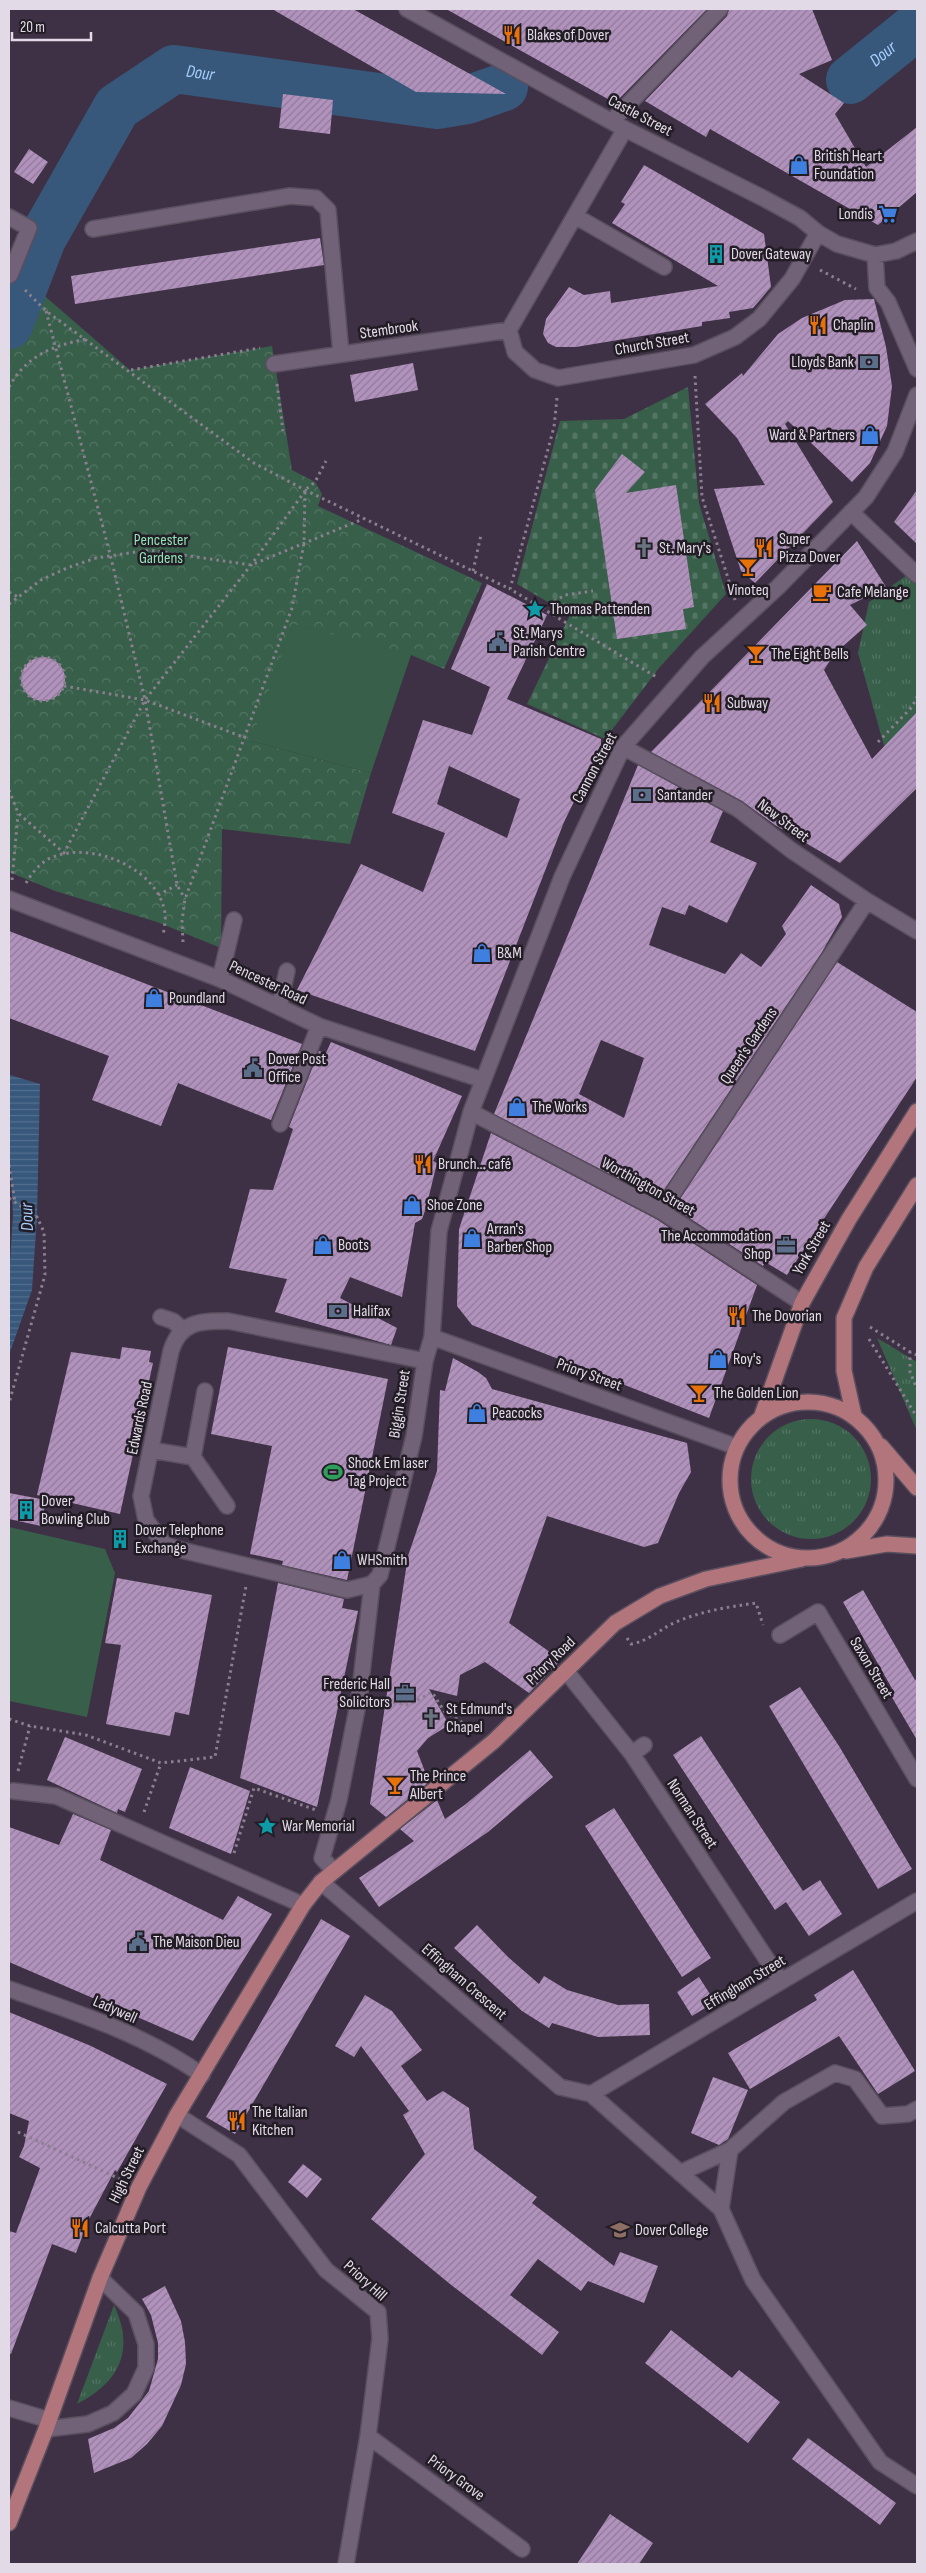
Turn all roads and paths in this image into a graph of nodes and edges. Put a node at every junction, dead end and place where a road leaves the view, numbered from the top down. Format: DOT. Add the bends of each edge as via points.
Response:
graph roads {
  1 [pos="407,9"];
  2 [pos="720,9"];
  3 [pos="619,125"];
  4 [pos="575,216"];
  5 [pos="9,217"];
  6 [pos="94,229"];
  7 [pos="818,233"];
  8 [pos="917,241"];
  9 [pos="875,255"];
  10 [pos="804,262"];
  11 [pos="664,267"];
  12 [pos="10,275"];
  13 [pos="861,292"];
  14 [pos="46,311"];
  15 [pos="509,330"];
  16 [pos="86,339"];
  17 [pos="57,345"];
  18 [pos="342,354"];
  19 [pos="694,355"];
  20 [pos="274,364"];
  21 [pos="917,369"];
  22 [pos="130,370"];
  23 [pos="558,378"];
  24 [pos="9,387"];
  25 [pos="917,394"];
  26 [pos="283,431"];
  27 [pos="326,461"];
  28 [pos="305,490"];
  29 [pos="851,512"];
  30 [pos="363,519"];
  31 [pos="481,535"];
  32 [pos="304,543"];
  33 [pos="110,554"];
  34 [pos="251,565"];
  35 [pos="473,571"];
  36 [pos="917,576"];
  37 [pos="510,589"];
  38 [pos="593,591"];
  39 [pos="9,592"];
  40 [pos="18,597"];
  41 [pos="9,604"];
  42 [pos="542,608"];
  43 [pos="742,619"];
  44 [pos="64,686"];
  45 [pos="674,688"];
  46 [pos="917,697"];
  47 [pos="145,700"];
  48 [pos="246,738"];
  49 [pos="878,742"];
  50 [pos="623,747"];
  51 [pos="9,790"];
  52 [pos="18,813"];
  53 [pos="64,853"];
  54 [pos="177,885"];
  55 [pos="158,895"];
  56 [pos="185,898"];
  57 [pos="14,901"];
  58 [pos="867,901"];
  59 [pos="234,920"];
  60 [pos="917,931"];
  61 [pos="162,957"];
  62 [pos="184,966"];
  63 [pos="287,971"];
  64 [pos="220,979"];
  65 [pos="279,1007"];
  66 [pos="319,1026"];
  67 [pos="483,1080"];
  68 [pos="917,1111"];
  69 [pos="471,1112"];
  70 [pos="280,1124"];
  71 [pos="9,1165"];
  72 [pos="917,1185"];
  73 [pos="9,1198"];
  74 [pos="15,1202"];
  75 [pos="661,1211"];
  76 [pos="802,1303"];
  77 [pos="161,1317"];
  78 [pos="870,1326"];
  79 [pos="182,1330"];
  80 [pos="432,1337"];
  81 [pos="869,1339"];
  82 [pos="910,1352"];
  83 [pos="917,1356"];
  84 [pos="425,1361"];
  85 [pos="917,1389"];
  86 [pos="205,1391"];
  87 [pos="9,1403"];
  88 [pos="762,1415"];
  89 [pos="854,1416"];
  90 [pos="917,1417"];
  91 [pos="875,1440"];
  92 [pos="734,1446"];
  93 [pos="151,1450"];
  94 [pos="192,1457"];
  95 [pos="917,1488"];
  96 [pos="227,1506"];
  97 [pos="917,1546"];
  98 [pos="840,1552"];
  99 [pos="802,1559"];
  100 [pos="249,1568"];
  101 [pos="372,1584"];
  102 [pos="756,1603"];
  103 [pos="780,1635"];
  104 [pos="627,1638"];
  105 [pos="566,1671"];
  106 [pos="359,1699"];
  107 [pos="9,1719"];
  108 [pos="30,1726"];
  109 [pos="494,1741"];
  110 [pos="160,1763"];
  111 [pos="917,1779"];
  112 [pos="13,1791"];
  113 [pos="333,1817"];
  114 [pos="137,1832"];
  115 [pos="229,1870"];
  116 [pos="334,1871"];
  117 [pos="321,1882"];
  118 [pos="917,1901"];
  119 [pos="303,1905"];
  120 [pos="781,1982"];
  121 [pos="9,1988"];
  122 [pos="202,2074"];
  123 [pos="592,2094"];
  124 [pos="917,2109"];
  125 [pos="178,2115"];
  126 [pos="18,2132"];
  127 [pos="730,2150"];
  128 [pos="680,2173"];
  129 [pos="139,2187"];
  130 [pos="721,2209"];
  131 [pos="100,2278"];
  132 [pos="9,2408"];
  133 [pos="48,2425"];
  134 [pos="368,2436"];
  135 [pos="917,2486"];
  136 [pos="9,2523"];
  137 [pos="522,2549"];
  138 [pos="346,2564"];
  1 -- 3 [label="street, Castle Street"];
  2 -- 3 [label="street"];
  3 -- 4 [label="street"];
  3 -- 7 [label="street, Castle Street" via="800,218"];
  4 -- 11 [label="street"];
  4 -- 15 [label="street"];
  5 -- 12 [label="street" via="29,228"];
  6 -- 18 [label="street" via="290,196 316,198 328,210"];
  7 -- 9 [label="street, Castle Street" via="837,244"];
  7 -- 10 [label="street, Church Street"];
  8 -- 9 [label="street" via="896,251"];
  9 -- 21 [label="street" via="877,288 888,302"];
  10 -- 13 [label="path"];
  10 -- 19 [label="street, Church Street" via="759,320 735,337"];
  12 -- 14 [label="path"];
  14 -- 16 [label="path"];
  14 -- 17 [label="path"];
  15 -- 18 [label="street, Stembrook"];
  15 -- 23 [label="street" via="515,352 535,370"];
  16 -- 17 [label="path"];
  16 -- 22 [label="path"];
  17 -- 24 [label="path" via="32,358"];
  17 -- 33 [label="path"];
  18 -- 20 [label="street, Stembrook"];
  19 -- 23 [label="street, Church Street"];
  19 -- 43 [label="path" via="702,497"];
  20 -- 22 [label="path" via="272,346"];
  20 -- 26 [label="path"];
  22 -- 28 [label="path" via="254,463"];
  23 -- 37 [label="path" via="554,427"];
  25 -- 29 [label="street, Cannon Street" via="895,452 866,497"];
  27 -- 28 [label="path" via="315,482"];
  28 -- 30 [label="path"];
  28 -- 32 [label="path"];
  28 -- 34 [label="path"];
  29 -- 36 [label="street"];
  29 -- 43 [label="street, Cannon Street"];
  30 -- 32 [label="path"];
  30 -- 35 [label="path"];
  31 -- 35 [label="path"];
  32 -- 34 [label="path"];
  32 -- 48 [label="path" via="292,608"];
  33 -- 34 [label="path" via="149,550"];
  33 -- 40 [label="path" via="41,580"];
  33 -- 47 [label="path"];
  34 -- 47 [label="path"];
  35 -- 37 [label="path"];
  37 -- 42 [label="path"];
  38 -- 42 [label="path" via="565,595"];
  39 -- 40 [label="path"];
  40 -- 41 [label="path"];
  42 -- 45 [label="path"];
  43 -- 45 [label="street, Cannon Street"];
  44 -- 44 [label="path" via="56,697 36,700 25,691 23,670 34,659 48,657 61,665"];
  44 -- 47 [label="path"];
  45 -- 50 [label="street, Cannon Street"];
  46 -- 49 [label="path" via="912,707"];
  47 -- 48 [label="path"];
  47 -- 53 [label="path"];
  47 -- 54 [label="path"];
  48 -- 56 [label="path"];
  50 -- 58 [label="street, New Street" via="738,809 791,850"];
  50 -- 67 [label="street, Cannon Street" via="562,877"];
  51 -- 52 [label="path"];
  52 -- 53 [label="path"];
  52 -- 57 [label="path"];
  53 -- 55 [label="path" via="85,852 128,866 144,876"];
  53 -- 57 [label="path" via="51,857 36,869"];
  54 -- 55 [label="path"];
  54 -- 56 [label="path"];
  55 -- 61 [label="path" via="164,912"];
  56 -- 62 [label="path" via="182,920"];
  57 -- 61 [label="street, Pencester Road"];
  58 -- 60 [label="street, New Street"];
  58 -- 75 [label="street, Queen's Gardens"];
  59 -- 64 [label="street"];
  61 -- 62 [label="street, Pencester Road"];
  62 -- 64 [label="street, Pencester Road"];
  63 -- 65 [label="street"];
  64 -- 65 [label="street, Pencester Road"];
  65 -- 66 [label="street, Pencester Road"];
  66 -- 67 [label="street, Pencester Road"];
  66 -- 70 [label="street"];
  67 -- 69 [label="street"];
  68 -- 76 [label="main road, York Street" via="849,1219"];
  69 -- 75 [label="street, Worthington Street"];
  69 -- 80 [label="street, Biggin Street" via="439,1231"];
  71 -- 74 [label="path"];
  72 -- 89 [label="main road" via="866,1267 844,1318 844,1371"];
  73 -- 74 [label="path"];
  74 -- 87 [label="path" via="37,1217 44,1232 45,1275"];
  75 -- 76 [label="street, Worthington Street"];
  76 -- 88 [label="main road, York Street"];
  77 -- 79 [label="street" via="173,1320"];
  78 -- 82 [label="path"];
  79 -- 84 [label="street" via="207,1321 228,1321"];
  79 -- 93 [label="street, Edwards Road" via="171,1351"];
  80 -- 84 [label="street, Biggin Street"];
  80 -- 92 [label="street, Priory Street"];
  81 -- 90 [label="path"];
  82 -- 83 [label="path"];
  82 -- 85 [label="path" via="910,1372"];
  84 -- 101 [label="street, Biggin Street" via="412,1446 380,1575"];
  86 -- 94 [label="street"];
  88 -- 89 [label="main road" via="795,1402 816,1402 836,1406"];
  88 -- 92 [label="main road"];
  89 -- 91 [label="main road"];
  91 -- 95 [label="main road"];
  91 -- 98 [label="main road" via="884,1460 886,1475 883,1504 873,1524 859,1540"];
  92 -- 99 [label="main road" via="729,1472 730,1493 736,1513 747,1531 763,1545 782,1555"];
  93 -- 94 [label="street"];
  93 -- 100 [label="street, Edwards Road" via="140,1496 146,1520 164,1544"];
  94 -- 96 [label="street"];
  97 -- 98 [label="main road" via="887,1544"];
  98 -- 99 [label="main road"];
  99 -- 105 [label="main road, Priory Road" via="706,1579 660,1596 615,1623"];
  100 -- 101 [label="street, Edwards Road" via="347,1590"];
  100 -- 110 [label="path" via="215,1757"];
  101 -- 106 [label="street, Biggin Street"];
  102 -- 104 [label="path" via="701,1612 642,1642 631,1644"];
  103 -- 111 [label="street, Saxon Street" via="818,1612"];
  105 -- 109 [label="main road, Priory Road"];
  105 -- 120 [label="street, Norman Street" via="638,1750"];
  106 -- 109 [label="path" via="409,1705 432,1692 444,1711"];
  106 -- 113 [label="street, Biggin Street"];
  107 -- 108 [label="path"];
  108 -- 110 [label="path" via="86,1735"];
  108 -- 112 [label="path"];
  109 -- 116 [label="main road, Priory Road"];
  110 -- 114 [label="path"];
  112 -- 114 [label="street" via="56,1796"];
  113 -- 115 [label="path" via="254,1788"];
  113 -- 116 [label="street, Biggin Street" via="322,1858"];
  114 -- 115 [label="street"];
  115 -- 119 [label="street"];
  116 -- 117 [label="main road, High Street"];
  117 -- 119 [label="main road, High Street"];
  117 -- 123 [label="street, Effingham Crescent" via="560,2088"];
  118 -- 120 [label="street, Effingham Street"];
  119 -- 122 [label="main road, High Street"];
  120 -- 123 [label="street, Effingham Street"];
  121 -- 122 [label="street, Ladywell" via="95,2018 178,2058"];
  122 -- 125 [label="main road, High Street"];
  123 -- 128 [label="street"];
  124 -- 127 [label="street" via="908,2114 882,2116 855,2079 835,2073 784,2102"];
  125 -- 129 [label="main road, High Street"];
  125 -- 134 [label="street, Priory Hill" via="239,2155 326,2270 378,2312 380,2339"];
  126 -- 129 [label="path"];
  127 -- 128 [label="street"];
  127 -- 130 [label="street"];
  128 -- 130 [label="street"];
  129 -- 131 [label="main road, High Street"];
  130 -- 135 [label="street" via="752,2280 880,2462"];
  131 -- 133 [label="main road, High Street"];
  131 -- 133 [label="street" via="136,2313 146,2344 146,2368 134,2394 113,2413 88,2424"];
  132 -- 133 [label="street"];
  133 -- 136 [label="main road, High Street"];
  134 -- 137 [label="street, Priory Grove"];
  134 -- 138 [label="street, Priory Hill"];
}
